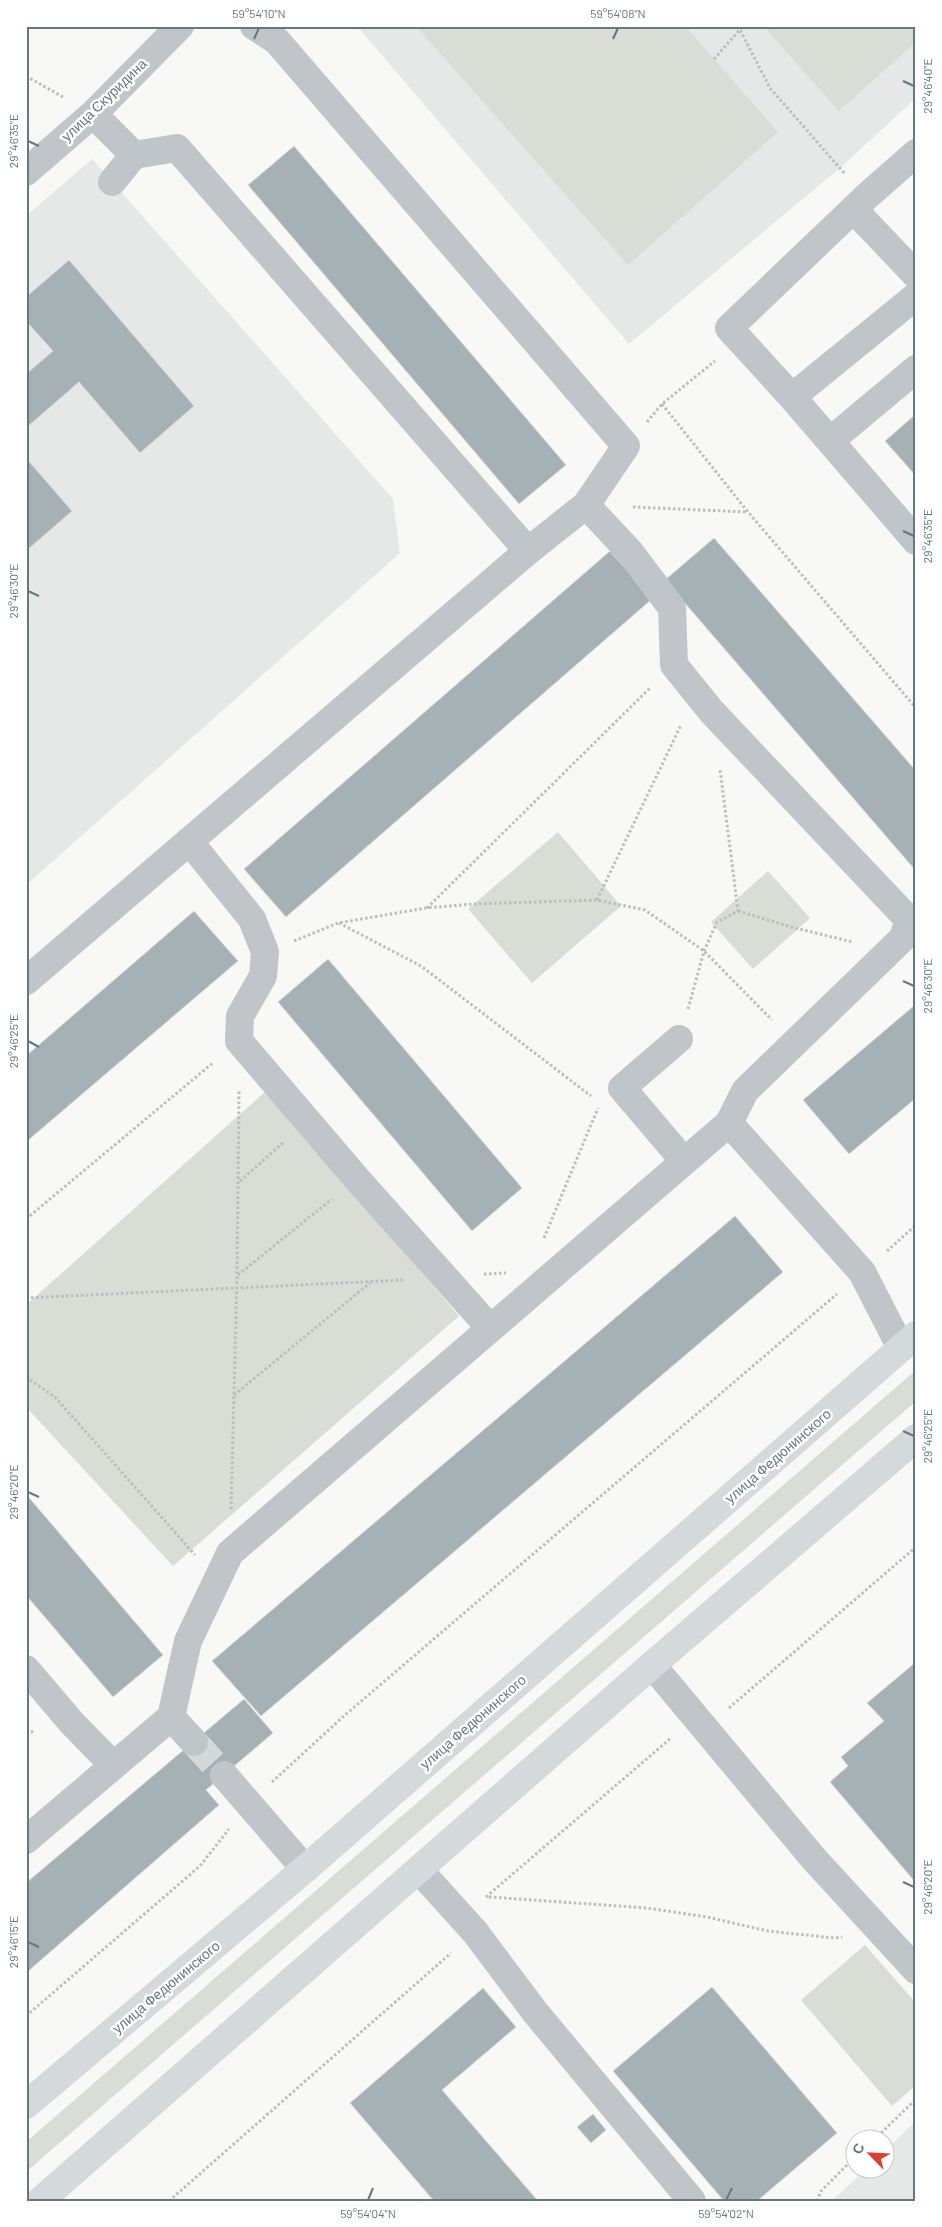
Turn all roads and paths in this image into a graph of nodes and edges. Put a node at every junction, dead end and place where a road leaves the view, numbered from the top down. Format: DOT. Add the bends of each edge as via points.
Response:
graph roads {
  1 [pos="180,26"];
  2 [pos="254,26"];
  3 [pos="740,27"];
  4 [pos="714,59"];
  5 [pos="26,76"];
  6 [pos="93,114"];
  7 [pos="916,153"];
  8 [pos="134,155"];
  9 [pos="26,172"];
  10 [pos="112,182"];
  11 [pos="860,204"];
  12 [pos="916,275"];
  13 [pos="916,296"];
  14 [pos="740,340"];
  15 [pos="916,369"];
  16 [pos="792,397"];
  17 [pos="830,441"];
  18 [pos="586,505"];
  19 [pos="748,512"];
  20 [pos="916,541"];
  21 [pos="528,551"];
  22 [pos="674,665"];
  23 [pos="697,693"];
  24 [pos="916,708"];
  25 [pos="720,768"];
  26 [pos="189,841"];
  27 [pos="597,900"];
  28 [pos="426,908"];
  29 [pos="738,910"];
  30 [pos="338,923"];
  31 [pos="890,950"];
  32 [pos="704,951"];
  33 [pos="265,952"];
  34 [pos="26,981"];
  35 [pos="679,1038"];
  36 [pos="239,1040"];
  37 [pos="796,1044"];
  38 [pos="592,1097"];
  39 [pos="599,1103"];
  40 [pos="308,1120"];
  41 [pos="729,1123"];
  42 [pos="684,1161"];
  43 [pos="357,1179"];
  44 [pos="239,1182"];
  45 [pos="26,1219"];
  46 [pos="916,1225"];
  47 [pos="862,1272"];
  48 [pos="237,1276"];
  49 [pos="444,1277"];
  50 [pos="536,1277"];
  51 [pos="370,1282"];
  52 [pos="236,1288"];
  53 [pos="26,1298"];
  54 [pos="490,1328"];
  55 [pos="908,1342"];
  56 [pos="26,1377"];
  57 [pos="234,1395"];
  58 [pos="916,1438"];
  59 [pos="916,1547"];
  60 [pos="230,1552"];
  61 [pos="217,1579"];
  62 [pos="652,1665"];
  63 [pos="26,1669"];
  64 [pos="171,1717"];
  65 [pos="696,1717"];
  66 [pos="194,1742"];
  67 [pos="113,1765"];
  68 [pos="224,1775"];
  69 [pos="249,1804"];
  70 [pos="26,1840"];
  71 [pos="305,1869"];
  72 [pos="418,1870"];
  73 [pos="486,1897"];
  74 [pos="475,1932"];
  75 [pos="879,1932"];
  76 [pos="916,1970"];
  77 [pos="26,2016"];
  78 [pos="916,2099"];
  79 [pos="26,2105"];
  80 [pos="884,2130"];
  81 [pos="844,2168"];
  82 [pos="40,2201"];
  83 [pos="169,2201"];
  84 [pos="692,2201"];
  85 [pos="817,2201"];
  1 -- 6 [label="street, улица Скуридина"];
  2 -- 18 [label="street" via="277,41 626,446"];
  3 -- 4 [label="path"];
  3 -- 11 [label="path" via="770,88"];
  5 -- 6 [label="path"];
  6 -- 8 [label="street"];
  6 -- 9 [label="street, улица Скуридина"];
  7 -- 11 [label="street"];
  8 -- 10 [label="street"];
  8 -- 21 [label="street" via="177,148"];
  11 -- 12 [label="street"];
  11 -- 14 [label="street" via="729,328"];
  13 -- 16 [label="street"];
  14 -- 16 [label="street"];
  14 -- 19 [label="path" via="662,404"];
  15 -- 17 [label="street"];
  16 -- 17 [label="street"];
  17 -- 20 [label="street"];
  18 -- 19 [label="path"];
  18 -- 21 [label="street"];
  18 -- 22 [label="street" via="630,552 672,608"];
  19 -- 24 [label="path"];
  21 -- 26 [label="street"];
  22 -- 23 [label="street"];
  22 -- 28 [label="path"];
  23 -- 27 [label="path"];
  23 -- 31 [label="street" via="908,920 903,938"];
  25 -- 29 [label="path"];
  26 -- 33 [label="street" via="252,919"];
  26 -- 34 [label="street"];
  27 -- 28 [label="path"];
  27 -- 32 [label="path" via="645,910"];
  28 -- 30 [label="path"];
  29 -- 31 [label="path" via="795,928"];
  29 -- 32 [label="path" via="717,922"];
  30 -- 33 [label="path"];
  30 -- 38 [label="path" via="421,966"];
  31 -- 37 [label="street"];
  32 -- 35 [label="path"];
  32 -- 37 [label="path"];
  33 -- 36 [label="street" via="263,976 240,1016"];
  35 -- 42 [label="street" via="622,1088"];
  36 -- 40 [label="street"];
  36 -- 44 [label="path"];
  36 -- 45 [label="path"];
  37 -- 41 [label="street" via="745,1091"];
  39 -- 50 [label="path"];
  40 -- 43 [label="street"];
  40 -- 44 [label="path"];
  41 -- 42 [label="street"];
  41 -- 47 [label="street"];
  42 -- 50 [label="street"];
  43 -- 48 [label="path"];
  43 -- 49 [label="street"];
  44 -- 48 [label="path"];
  46 -- 47 [label="path"];
  47 -- 55 [label="street"];
  47 -- 69 [label="path" via="345,1715"];
  48 -- 52 [label="path"];
  49 -- 50 [label="path"];
  49 -- 51 [label="path"];
  49 -- 54 [label="street"];
  50 -- 54 [label="street"];
  51 -- 52 [label="path"];
  51 -- 57 [label="path"];
  52 -- 53 [label="path"];
  52 -- 57 [label="path"];
  54 -- 60 [label="street"];
  55 -- 71 [label="main road, улица Федюнинского"];
  56 -- 61 [label="path" via="55,1397"];
  57 -- 60 [label="path"];
  58 -- 62 [label="main road"];
  59 -- 65 [label="path" via="718,1717"];
  60 -- 61 [label="street"];
  61 -- 64 [label="street" via="188,1641"];
  62 -- 65 [label="street"];
  62 -- 72 [label="main road"];
  63 -- 67 [label="street"];
  64 -- 66 [label="street"];
  64 -- 67 [label="street"];
  65 -- 73 [label="path"];
  65 -- 75 [label="street"];
  67 -- 70 [label="street"];
  68 -- 69 [label="street"];
  69 -- 71 [label="street"];
  69 -- 77 [label="path" via="200,1866"];
  71 -- 79 [label="main road, улица Федюнинского"];
  72 -- 74 [label="street"];
  72 -- 82 [label="main road"];
  73 -- 74 [label="path" via="466,1914"];
  73 -- 75 [label="path" via="647,1908 768,1931 834,1938"];
  74 -- 83 [label="path"];
  74 -- 84 [label="street" via="535,2012"];
  75 -- 76 [label="street"];
  78 -- 80 [label="path"];
  81 -- 85 [label="path" via="821,2191"];
}
